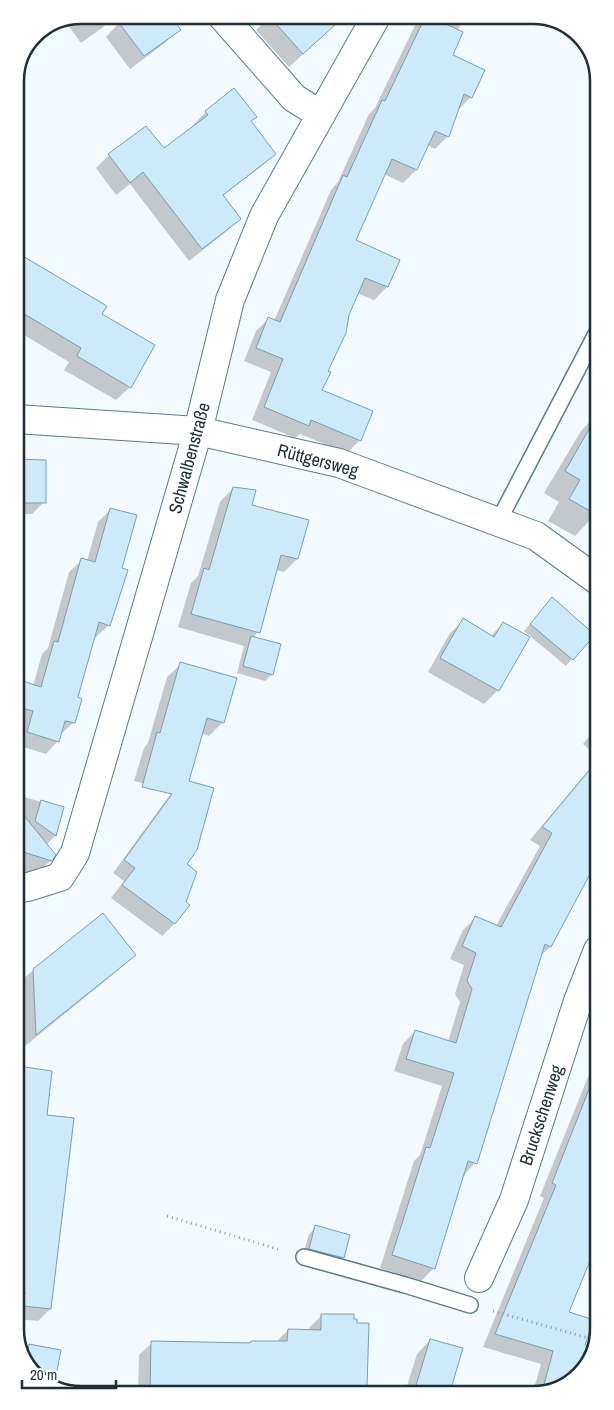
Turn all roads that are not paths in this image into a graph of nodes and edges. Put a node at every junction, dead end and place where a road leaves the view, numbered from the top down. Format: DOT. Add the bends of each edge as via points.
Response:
graph roads {
  1 [pos="229,24"];
  2 [pos="372,24"];
  3 [pos="321,115"];
  4 [pos="590,346"];
  5 [pos="24,420"];
  6 [pos="198,431"];
  7 [pos="498,522"];
  8 [pos="590,575"];
  9 [pos="24,888"];
  10 [pos="590,970"];
  11 [pos="304,1257"];
  12 [pos="479,1278"];
  13 [pos="470,1305"];
  1 -- 3 [label="street" via="294,98"];
  2 -- 3 [label="street, Schwalbenstraße"];
  3 -- 6 [label="street, Schwalbenstraße" via="264,216 230,300"];
  4 -- 7 [label="lane"];
  5 -- 6 [label="street, Rüttgersweg"];
  6 -- 7 [label="street, Rüttgersweg" via="339,463"];
  6 -- 9 [label="street, Schwalbenstraße" via="75,853 60,876"];
  7 -- 8 [label="street, Rüttgersweg" via="536,536"];
  10 -- 12 [label="street, Bruckschenweg" via="514,1200"];
  11 -- 13 [label="lane"];
}
